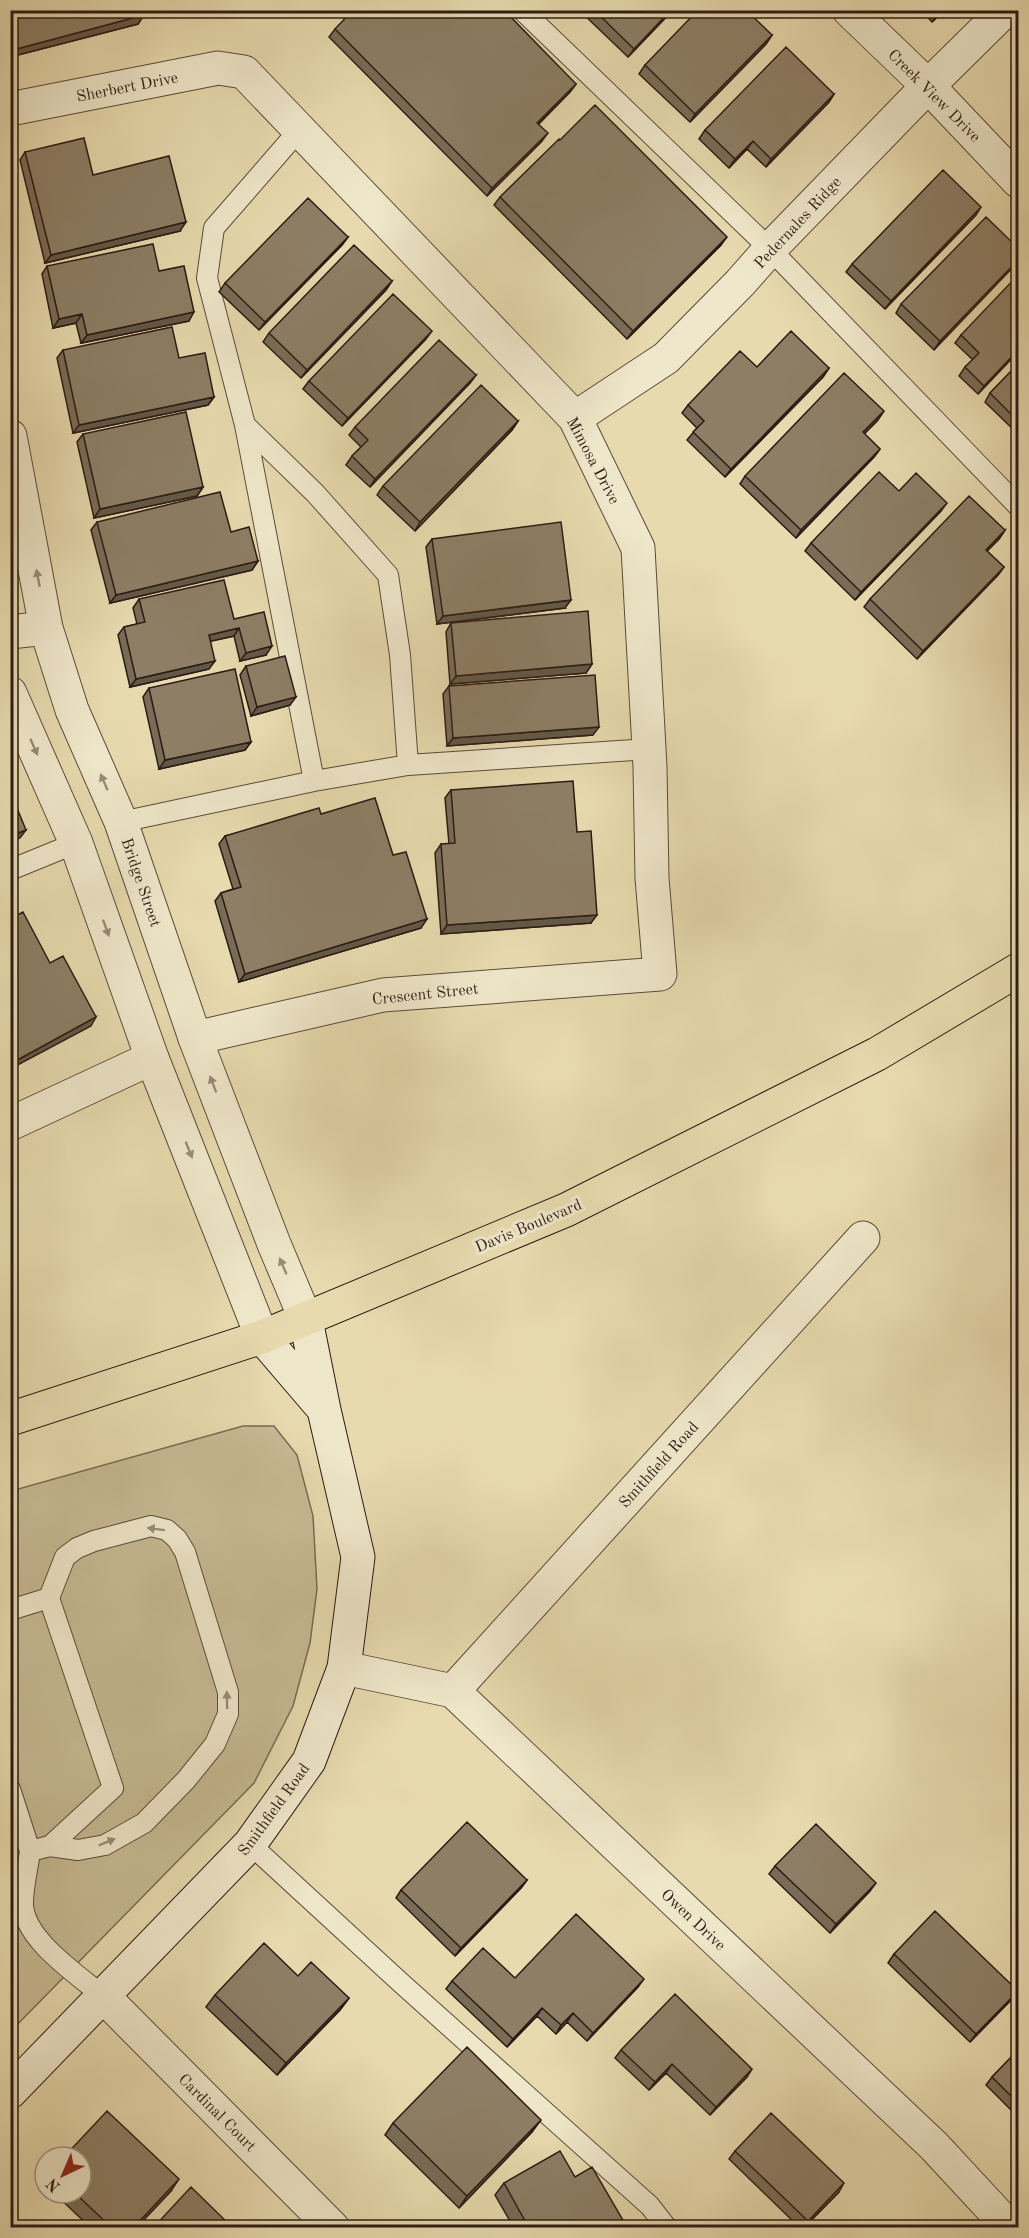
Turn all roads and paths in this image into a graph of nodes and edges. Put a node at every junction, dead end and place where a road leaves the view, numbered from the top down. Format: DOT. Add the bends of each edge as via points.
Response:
graph roads {
  1 [pos="522,10"];
  2 [pos="849,10"];
  3 [pos="1005,10"];
  4 [pos="244,72"];
  5 [pos="928,86"];
  6 [pos="10,110"];
  7 [pos="300,129"];
  8 [pos="1018,181"];
  9 [pos="770,249"];
  10 [pos="575,418"];
  11 [pos="245,425"];
  12 [pos="10,436"];
  13 [pos="1018,506"];
  14 [pos="46,627"];
  15 [pos="10,632"];
  16 [pos="10,693"];
  17 [pos="649,749"];
  18 [pos="408,765"];
  19 [pos="314,781"];
  20 [pos="121,822"];
  21 [pos="76,843"];
  22 [pos="10,870"];
  23 [pos="1018,970"];
  24 [pos="660,974"];
  25 [pos="195,1038"];
  26 [pos="152,1058"];
  27 [pos="10,1124"];
  28 [pos="863,1238"];
  29 [pos="306,1320"];
  30 [pos="262,1337"];
  31 [pos="324,1410"];
  32 [pos="10,1419"];
  33 [pos="49,1598"];
  34 [pos="10,1610"];
  35 [pos="344,1668"];
  36 [pos="453,1691"];
  37 [pos="10,1789"];
  38 [pos="250,1844"];
  39 [pos="50,1846"];
  40 [pos="30,1851"];
  41 [pos="103,1996"];
  42 [pos="10,2092"];
  43 [pos="333,2228"];
  44 [pos="667,2228"];
  45 [pos="1010,2228"];
  1 -- 9 [label="lane"];
  2 -- 5 [label="street, Creek View Drive"];
  3 -- 5 [label="street, Pedernales Ridge"];
  4 -- 6 [label="street, Sherbert Drive" via="218,68"];
  4 -- 7 [label="street, Mimosa Drive"];
  5 -- 8 [label="street, Creek View Drive"];
  5 -- 9 [label="street, Pedernales Ridge"];
  7 -- 10 [label="street, Mimosa Drive"];
  7 -- 11 [label="lane" via="214,228 207,278"];
  9 -- 10 [label="street, Pedernales Ridge" via="666,358"];
  9 -- 13 [label="lane"];
  10 -- 17 [label="street, Mimosa Drive" via="639,548"];
  11 -- 18 [label="lane" via="315,492 388,575"];
  11 -- 19 [label="lane"];
  14 -- 12 [label="street, Bridge Street, one-way"];
  14 -- 15 [label="street"];
  20 -- 14 [label="street, Bridge Street, one-way" via="72,710"];
  16 -- 21 [label="street, one-way"];
  17 -- 18 [label="lane"];
  17 -- 24 [label="street, Mimosa Drive" via="652,878"];
  18 -- 19 [label="lane"];
  19 -- 20 [label="lane"];
  20 -- 25 [label="street, Bridge Street"];
  21 -- 22 [label="lane"];
  21 -- 26 [label="street, one-way"];
  23 -- 29 [label="main road, Davis Boulevard" via="877,1054 566,1210"];
  24 -- 25 [label="street, Crescent Street" via="383,995"];
  29 -- 25 [label="street, Bridge Street, one-way"];
  26 -- 27 [label="street"];
  26 -- 30 [label="street, one-way"];
  28 -- 36 [label="street, Smithfield Road"];
  29 -- 30 [label="main road, Davis Boulevard"];
  29 -- 31 [label="street, Smithfield Road"];
  30 -- 31 [label="street, Smithfield Road"];
  30 -- 32 [label="main road, Davis Boulevard"];
  31 -- 35 [label="street, Smithfield Road" via="358,1557"];
  33 -- 34 [label="lane"];
  33 -- 39 [label="lane" via="113,1788"];
  39 -- 33 [label="lane, one-way" via="78,1850 105,1845 144,1823 215,1744 228,1714 228,1692 185,1552 166,1530 151,1526 77,1548 65,1557"];
  35 -- 36 [label="street"];
  35 -- 38 [label="street, Smithfield Road" via="309,1761"];
  36 -- 45 [label="street, Owen Drive" via="934,2146"];
  37 -- 40 [label="lane"];
  38 -- 41 [label="street, Smithfield Road"];
  38 -- 44 [label="lane" via="650,2206"];
  39 -- 40 [label="lane"];
  40 -- 41 [label="lane" via="23,1903 26,1920 37,1939"];
  41 -- 42 [label="street, Smithfield Road"];
  41 -- 43 [label="street, Cardinal Court"];
}
